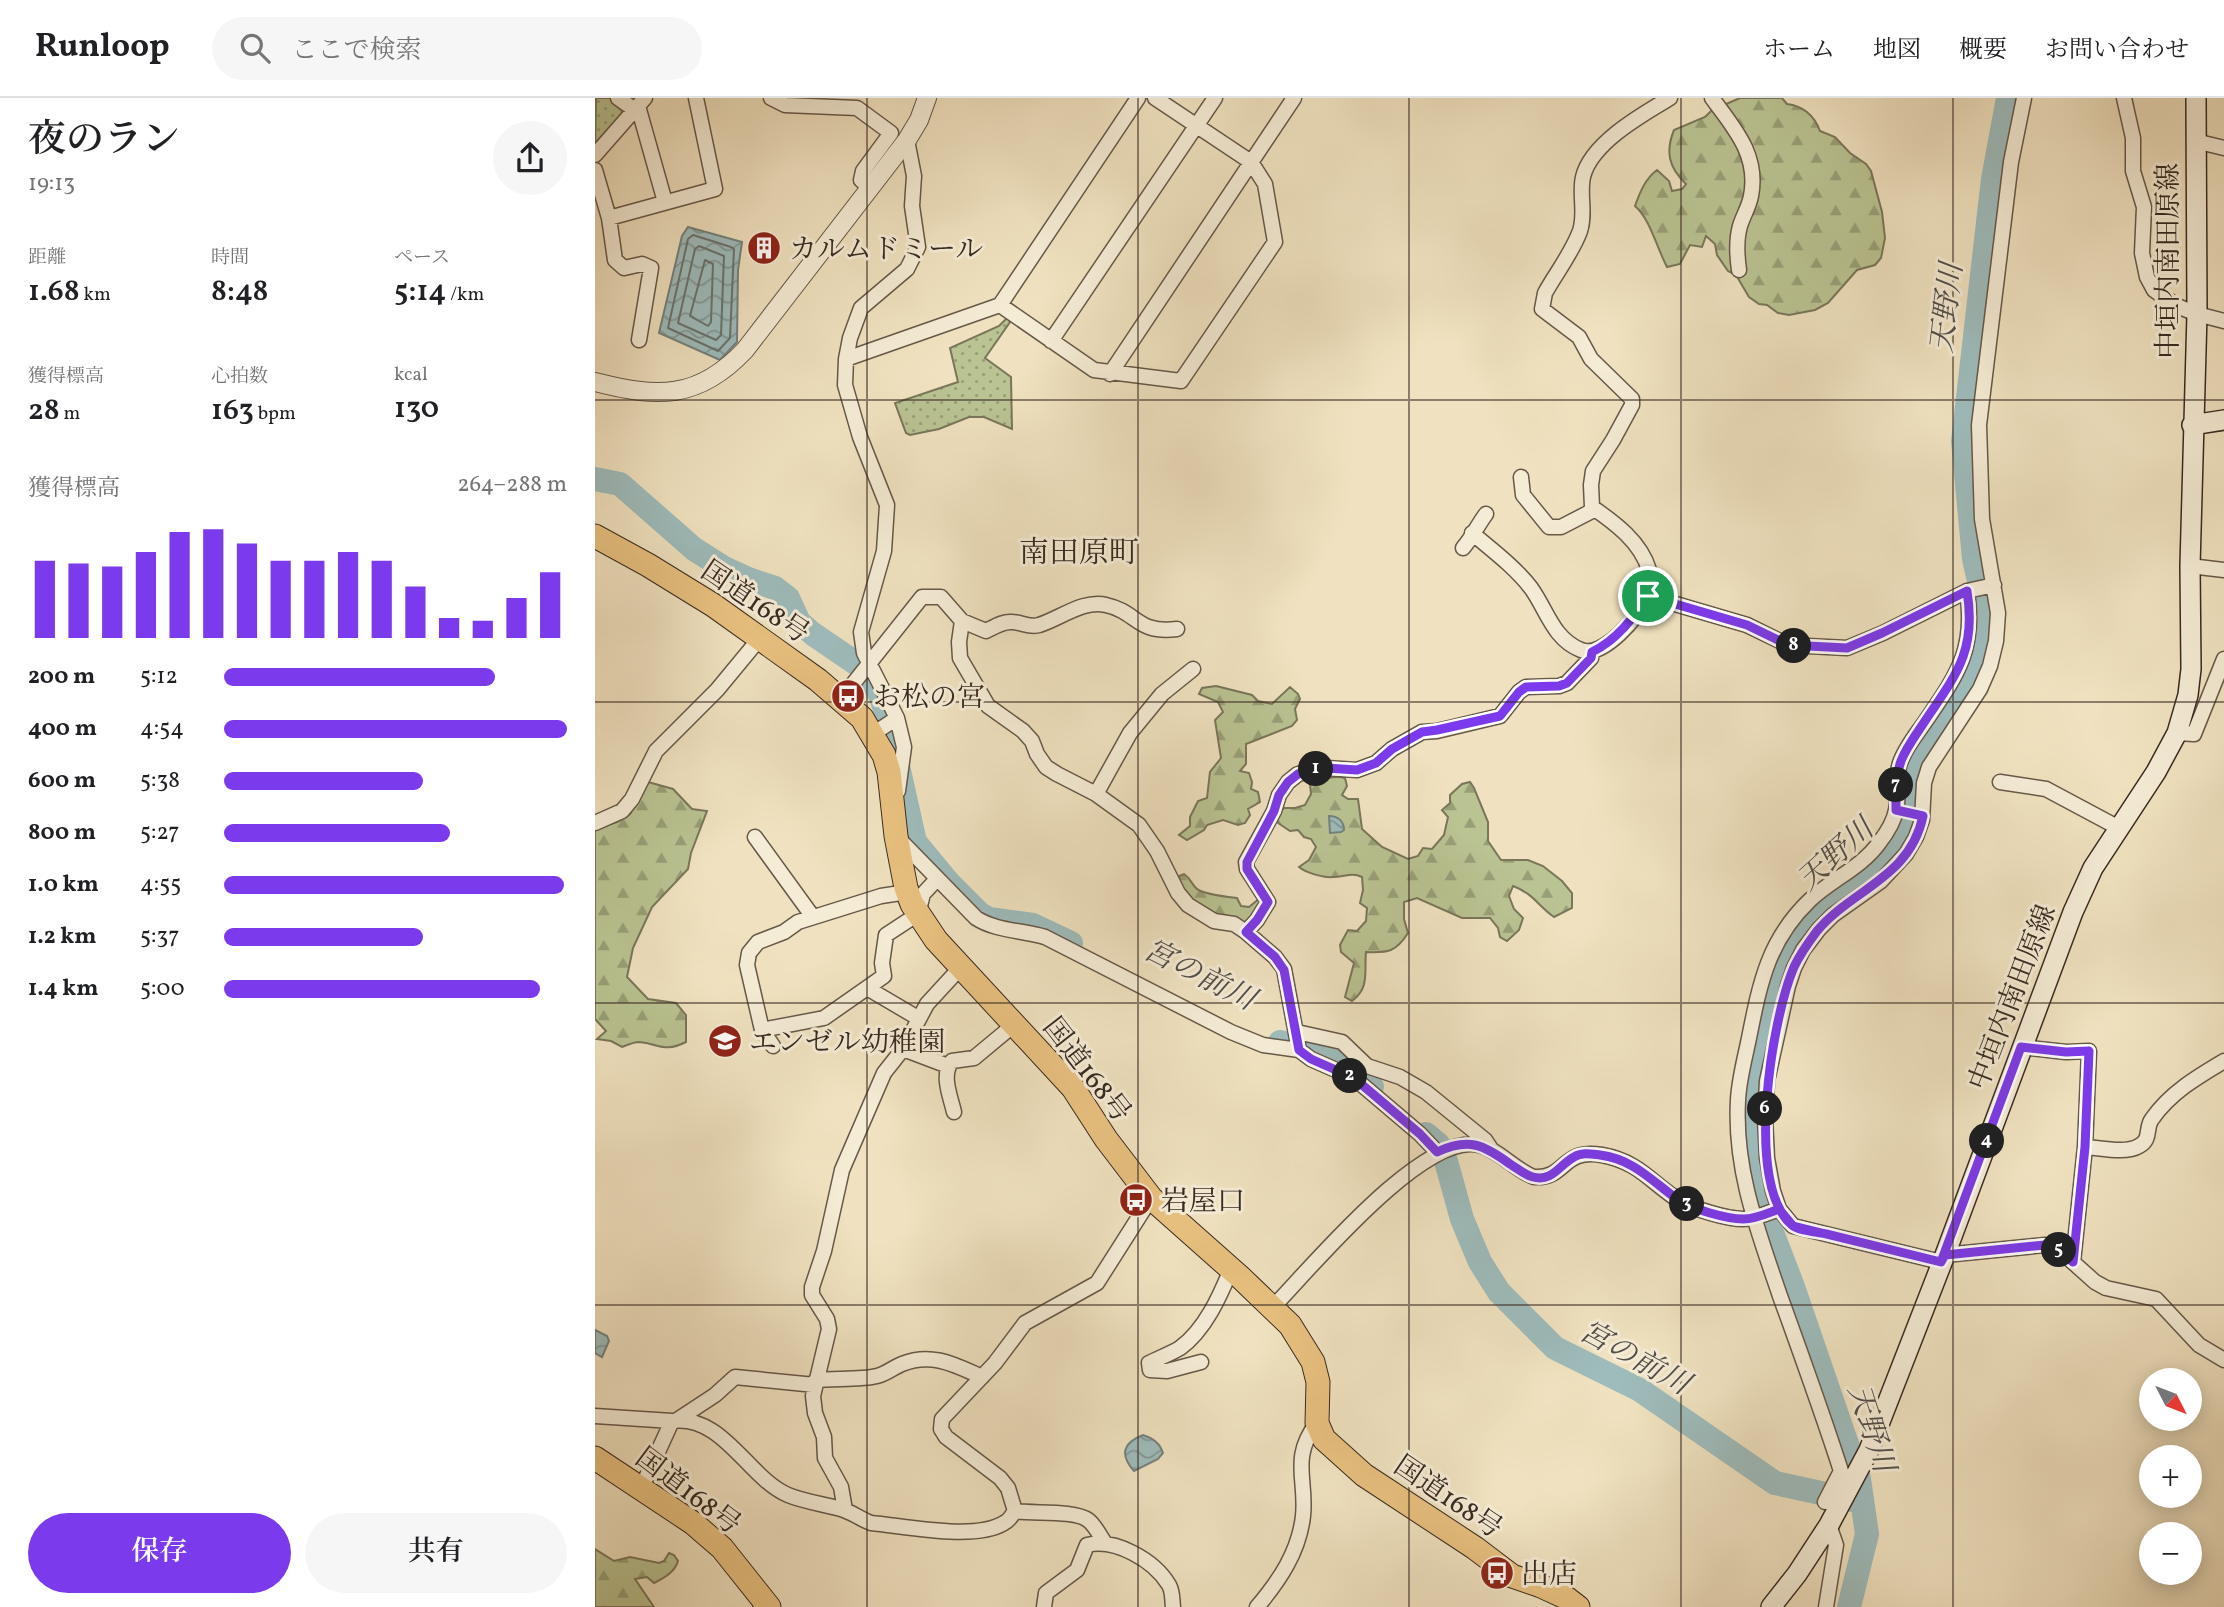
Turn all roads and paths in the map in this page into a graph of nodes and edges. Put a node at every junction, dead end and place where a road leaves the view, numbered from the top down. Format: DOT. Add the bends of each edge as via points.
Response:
graph roads {
  1 [pos="618,98"];
  2 [pos="696,98"];
  3 [pos="771,98"];
  4 [pos="927,98"];
  5 [pos="1138,98"];
  6 [pos="1155,98"];
  7 [pos="1215,98"];
  8 [pos="1294,98"];
  9 [pos="1670,98"];
  10 [pos="1712,98"];
  11 [pos="2024,98"];
  12 [pos="2124,98"];
  13 [pos="2196,98"];
  14 [pos="640,105"];
  15 [pos="1196,126"];
  16 [pos="907,140"];
  17 [pos="2195,141"];
  18 [pos="2224,148"];
  19 [pos="595,155"];
  20 [pos="1251,162"];
  21 [pos="595,170"];
  22 [pos="870,188"];
  23 [pos="666,202"];
  24 [pos="609,218"];
  25 [pos="1739,270"];
  26 [pos="1000,305"];
  27 [pos="2197,314"];
  28 [pos="2224,321"];
  29 [pos="639,340"];
  30 [pos="1052,341"];
  31 [pos="846,359"];
  32 [pos="1110,374"];
  33 [pos="595,382"];
  34 [pos="2224,420"];
  35 [pos="2192,425"];
  36 [pos="1521,477"];
  37 [pos="1592,507"];
  38 [pos="1486,514"];
  39 [pos="1472,533"];
  40 [pos="595,536"];
  41 [pos="1463,548"];
  42 [pos="2190,566"];
  43 [pos="2224,570"];
  44 [pos="1994,585"];
  45 [pos="1967,591"];
  46 [pos="1648,596"];
  47 [pos="962,621"];
  48 [pos="1177,629"];
  49 [pos="760,638"];
  50 [pos="1592,652"];
  51 [pos="2224,659"];
  52 [pos="870,663"];
  53 [pos="1193,669"];
  54 [pos="841,699"];
  55 [pos="897,718"];
  56 [pos="2177,733"];
  57 [pos="873,734"];
  58 [pos="2000,782"];
  59 [pos="1096,793"];
  60 [pos="1896,810"];
  61 [pos="1923,816"];
  62 [pos="595,823"];
  63 [pos="895,824"];
  64 [pos="2119,828"];
  65 [pos="755,837"];
  66 [pos="937,879"];
  67 [pos="907,892"];
  68 [pos="918,914"];
  69 [pos="813,917"];
  70 [pos="1246,932"];
  71 [pos="961,967"];
  72 [pos="867,988"];
  73 [pos="918,1018"];
  74 [pos="1015,1024"];
  75 [pos="762,1030"];
  76 [pos="1297,1032"];
  77 [pos="773,1046"];
  78 [pos="2021,1047"];
  79 [pos="903,1049"];
  80 [pos="1299,1050"];
  81 [pos="2224,1062"];
  82 [pos="947,1066"];
  83 [pos="954,1112"];
  84 [pos="2085,1147"];
  85 [pos="1441,1150"];
  86 [pos="1492,1151"];
  87 [pos="1151,1198"];
  88 [pos="1779,1209"];
  89 [pos="1753,1218"];
  90 [pos="1943,1258"];
  91 [pos="2073,1262"];
  92 [pos="1231,1269"];
  93 [pos="1273,1307"];
  94 [pos="2224,1360"];
  95 [pos="1201,1362"];
  96 [pos="982,1377"];
  97 [pos="816,1382"];
  98 [pos="595,1416"];
  99 [pos="674,1421"];
  100 [pos="1317,1423"];
  101 [pos="595,1458"];
  102 [pos="641,1489"];
  103 [pos="1834,1502"];
  104 [pos="845,1510"];
  105 [pos="1016,1511"];
  106 [pos="1829,1525"];
  107 [pos="1105,1543"];
  108 [pos="769,1607"];
  109 [pos="1044,1607"];
  110 [pos="1173,1607"];
  111 [pos="1257,1607"];
  112 [pos="1578,1607"];
  113 [pos="1770,1607"];
  114 [pos="1826,1607"];
  1 -- 14 [label="street"];
  2 -- 23 [label="street" via="715,189"];
  3 -- 22 [label="street" via="785,105 857,107 891,133 863,171 862,180"];
  4 -- 16 [label="street"];
  5 -- 26 [label="street"];
  6 -- 15 [label="street"];
  7 -- 15 [label="street"];
  8 -- 20 [label="street"];
  9 -- 37 [label="street" via="1609,139 1585,171 1579,232 1542,301 1542,309 1579,337 1591,359 1632,399 1593,471"];
  10 -- 25 [label="street" via="1744,142 1752,174 1752,194 1739,227"];
  11 -- 44 [label="street" via="2011,162 1979,425 1982,519"];
  12 -- 27 [label="street" via="2133,138 2133,171 2144,207 2142,253 2147,277 2165,299"];
  13 -- 17 [label="main road, 中垣内南田原線"];
  14 -- 19 [label="street"];
  14 -- 23 [label="street"];
  15 -- 20 [label="street"];
  15 -- 30 [label="street"];
  16 -- 22 [label="street"];
  16 -- 31 [label="street" via="915,176 912,206 918,247 907,269 861,308"];
  17 -- 18 [label="street"];
  17 -- 27 [label="main road, 中垣内南田原線"];
  20 -- 32 [label="street"];
  20 -- 32 [label="street" via="1265,184 1275,242 1181,381"];
  21 -- 24 [label="street"];
  22 -- 33 [label="street" via="729,368 714,378 651,394"];
  23 -- 24 [label="street"];
  24 -- 29 [label="street" via="615,260 624,268 642,264 651,268"];
  26 -- 30 [label="street"];
  26 -- 31 [label="street"];
  27 -- 28 [label="street"];
  27 -- 35 [label="main road, 中垣内南田原線"];
  30 -- 32 [label="street" via="1094,370"];
  31 -- 52 [label="street" via="845,385 887,505 884,551 861,632"];
  34 -- 35 [label="main road"];
  35 -- 42 [label="main road, 中垣内南田原線"];
  36 -- 37 [label="street" via="1523,495 1549,527 1586,516"];
  37 -- 46 [label="street" via="1627,533 1638,549 1649,571"];
  38 -- 39 [label="street"];
  39 -- 41 [label="street"];
  39 -- 50 [label="street" via="1532,589 1559,635"];
  40 -- 49 [label="highway, 国道168号"];
  42 -- 43 [label="street"];
  42 -- 56 [label="main road, 中垣内南田原線" via="2191,668"];
  44 -- 45 [label="street"];
  44 -- 61 [label="street" via="1998,613 1990,666 1929,767"];
  45 -- 46 [label="street" via="1847,648 1788,645 1747,625"];
  45 -- 60 [label="street" via="1971,615 1964,656 1901,761"];
  46 -- 50 [label="street" via="1624,628 1606,646"];
  47 -- 48 [label="street" via="986,631 1010,621 1035,626 1095,604 1123,611 1159,631"];
  47 -- 52 [label="street" via="941,597 922,597"];
  47 -- 59 [label="street" via="960,658 988,706 1023,731 1057,775"];
  49 -- 54 [label="highway, 国道168号"];
  49 -- 62 [label="street" via="717,690 656,751 622,811"];
  50 -- 70 [label="street" via="1567,683 1526,687 1500,716 1422,732 1376,763 1357,770 1326,768 1298,774 1288,782 1247,862 1268,902"];
  51 -- 56 [label="street" via="2194,734"];
  52 -- 54 [label="street"];
  52 -- 55 [label="street"];
  53 -- 59 [label="street" via="1161,694 1130,733"];
  54 -- 57 [label="highway, 国道168号"];
  55 -- 57 [label="street"];
  55 -- 63 [label="street" via="904,747"];
  56 -- 64 [label="main road, 中垣内南田原線"];
  57 -- 63 [label="highway, 国道168号" via="889,772"];
  58 -- 64 [label="street" via="2046,789"];
  59 -- 70 [label="street" via="1139,825 1188,905 1214,921 1234,924"];
  60 -- 61 [label="street"];
  60 -- 89 [label="street" via="1879,844 1798,912 1783,930 1766,966 1738,1099 1738,1149"];
  61 -- 88 [label="street" via="1916,837 1895,868 1833,915 1794,968 1767,1081 1767,1158"];
  63 -- 66 [label="street"];
  63 -- 67 [label="highway, 国道168号"];
  64 -- 78 [label="main road, 中垣内南田原線" via="2093,868 2073,912"];
  65 -- 69 [label="street"];
  66 -- 68 [label="street" via="923,894"];
  66 -- 80 [label="street" via="988,926 1045,937 1231,1032 1263,1045"];
  67 -- 68 [label="highway, 国道168号"];
  67 -- 69 [label="street" via="881,895"];
  68 -- 71 [label="highway, 国道168号"];
  68 -- 72 [label="street" via="886,935 884,976"];
  69 -- 75 [label="street" via="758,942 749,953 747,965"];
  70 -- 76 [label="street" via="1284,970"];
  71 -- 73 [label="street"];
  71 -- 74 [label="highway, 国道168号"];
  72 -- 73 [label="street"];
  72 -- 75 [label="street" via="824,1018"];
  73 -- 79 [label="street"];
  74 -- 82 [label="street" via="974,1058 952,1060"];
  74 -- 87 [label="highway, 国道168号" via="1073,1088"];
  75 -- 77 [label="street"];
  76 -- 80 [label="street"];
  76 -- 86 [label="street" via="1342,1042 1367,1066 1426,1091"];
  78 -- 84 [label="street" via="2089,1051"];
  78 -- 90 [label="main road, 中垣内南田原線"];
  79 -- 82 [label="street"];
  79 -- 97 [label="street" via="884,1073 842,1170 812,1287 829,1329"];
  80 -- 85 [label="street" via="1354,1078"];
  81 -- 84 [label="street" via="2178,1091 2150,1121 2142,1145 2133,1149"];
  82 -- 83 [label="street"];
  84 -- 91 [label="street"];
  85 -- 86 [label="street" via="1464,1144"];
  85 -- 93 [label="street" via="1364,1213"];
  86 -- 89 [label="street" via="1534,1178 1553,1175 1575,1156 1604,1156 1642,1170 1692,1207"];
  87 -- 92 [label="highway, 国道168号"];
  87 -- 96 [label="street" via="1097,1283 1025,1322"];
  88 -- 89 [label="street"];
  88 -- 90 [label="street" via="1793,1226"];
  89 -- 103 [label="street" via="1841,1471"];
  90 -- 91 [label="street" via="2045,1245 2057,1248"];
  90 -- 103 [label="main road, 中垣内南田原線" via="1869,1450"];
  91 -- 94 [label="street" via="2106,1288 2156,1299 2199,1345"];
  92 -- 93 [label="highway, 国道168号"];
  92 -- 95 [label="street" via="1196,1333 1150,1363 1150,1370 1167,1371"];
  93 -- 100 [label="highway, 国道168号" via="1313,1362 1318,1382"];
  96 -- 97 [label="street" via="931,1358 900,1364 877,1376"];
  96 -- 105 [label="street" via="942,1419 941,1429 1000,1478"];
  97 -- 99 [label="street" via="735,1377"];
  97 -- 104 [label="street" via="814,1413"];
  98 -- 99 [label="street"];
  99 -- 102 [label="street"];
  99 -- 104 [label="street" via="691,1421 718,1436 789,1495"];
  100 -- 111 [label="street" via="1302,1457 1303,1516 1298,1537 1277,1584"];
  100 -- 112 [label="highway, 国道168号" via="1324,1438 1364,1475 1512,1576 1565,1597"];
  101 -- 102 [label="highway, 国道168号"];
  102 -- 108 [label="highway, 国道168号" via="722,1548"];
  103 -- 106 [label="main road, 中垣内南田原線"];
  104 -- 105 [label="street" via="871,1523 966,1532 1006,1523"];
  105 -- 107 [label="street" via="1081,1517 1090,1521"];
  106 -- 113 [label="main road, 中垣内南田原線"];
  106 -- 114 [label="street" via="1836,1545"];
  107 -- 109 [label="street" via="1087,1545 1077,1570 1046,1593"];
  107 -- 110 [label="street" via="1145,1561 1161,1574 1170,1586"];
}
